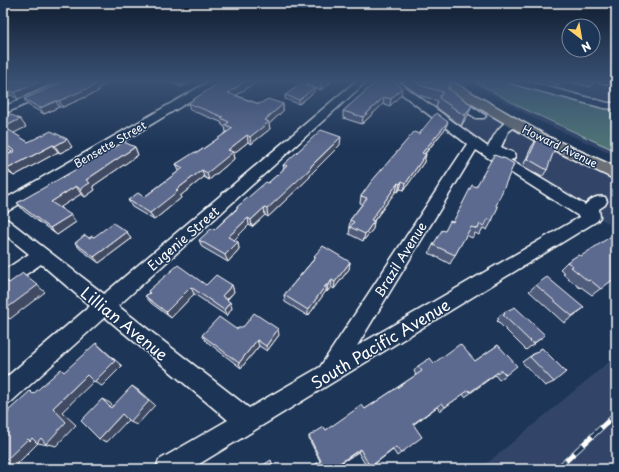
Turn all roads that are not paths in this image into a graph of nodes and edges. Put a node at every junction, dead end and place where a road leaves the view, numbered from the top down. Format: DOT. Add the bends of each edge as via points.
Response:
graph roads {
  1 [pos="21,103"];
  2 [pos="180,103"];
  3 [pos="337,103"];
  4 [pos="420,103"];
  5 [pos="472,103"];
  6 [pos="495,103"];
  7 [pos="597,103"];
  8 [pos="616,106"];
  9 [pos="3,111"];
  10 [pos="513,123"];
  11 [pos="474,143"];
  12 [pos="515,159"];
  13 [pos="616,160"];
  14 [pos="616,174"];
  15 [pos="3,207"];
  16 [pos="3,224"];
  17 [pos="41,255"];
  18 [pos="3,281"];
  19 [pos="104,306"];
  20 [pos="326,375"];
  21 [pos="3,394"];
  22 [pos="248,422"];
  23 [pos="168,469"];
  1 -- 9 [label="street"];
  2 -- 15 [label="street, Bensette Street"];
  3 -- 19 [label="street, Eugenie Street"];
  4 -- 11 [label="street"];
  5 -- 10 [label="main road, Howard Avenue" via="483,117"];
  6 -- 13 [label="main road, Howard Avenue"];
  7 -- 8 [label="street"];
  10 -- 12 [label="street" via="503,130 494,148"];
  10 -- 14 [label="main road, Howard Avenue"];
  11 -- 20 [label="street, Brazil Avenue"];
  11 -- 20 [label="street, South Pacific Avenue" via="596,209"];
  16 -- 17 [label="street, Lillian Avenue"];
  17 -- 18 [label="street"];
  17 -- 19 [label="street, Lillian Avenue"];
  19 -- 21 [label="street, Eugenie Street"];
  19 -- 22 [label="street, Lillian Avenue"];
  20 -- 22 [label="street, South Pacific Avenue"];
  22 -- 23 [label="street, South Pacific Avenue"];
}
